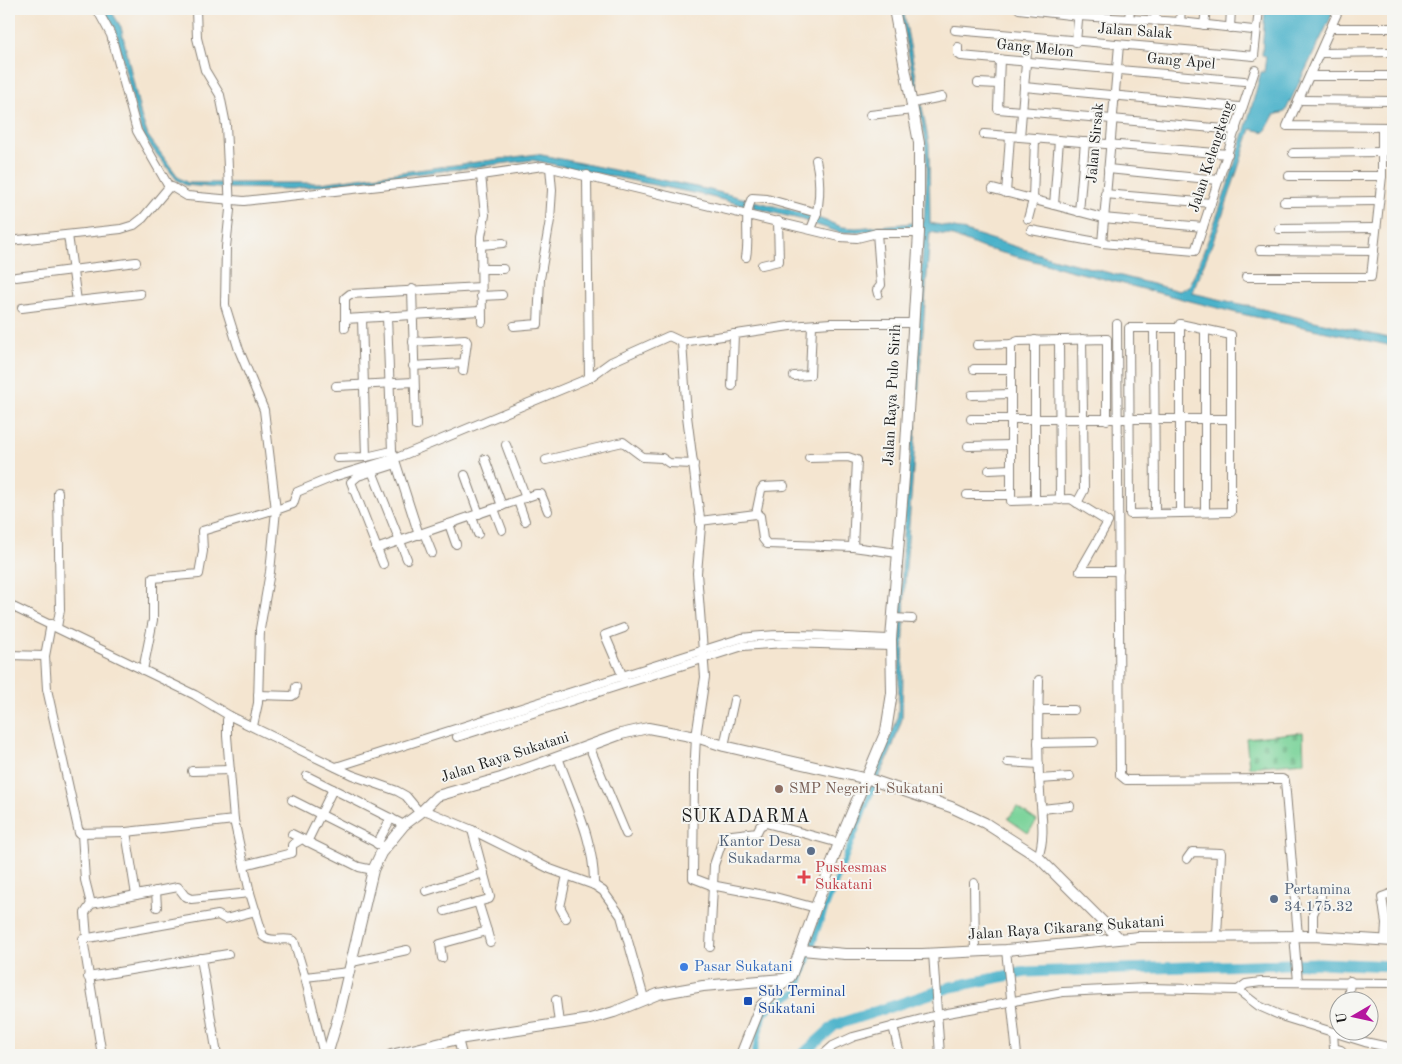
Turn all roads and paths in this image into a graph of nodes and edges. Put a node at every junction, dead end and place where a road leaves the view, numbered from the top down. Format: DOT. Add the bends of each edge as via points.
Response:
graph roads {
  1 [pos="97,9"];
  2 [pos="196,9"];
  3 [pos="894,9"];
  4 [pos="1024,9"];
  5 [pos="1106,9"];
  6 [pos="1130,9"];
  7 [pos="1156,9"];
  8 [pos="1181,9"];
  9 [pos="1206,9"];
  10 [pos="1232,9"];
  11 [pos="1259,9"];
  12 [pos="1340,9"];
  13 [pos="1051,11"];
  14 [pos="1078,13"];
  15 [pos="1105,18"];
  16 [pos="1129,19"];
  17 [pos="1155,21"];
  18 [pos="1180,22"];
  19 [pos="1204,25"];
  20 [pos="1230,28"];
  21 [pos="1332,28"];
  22 [pos="1393,28"];
  23 [pos="954,30"];
  24 [pos="1253,30"];
  25 [pos="1076,42"];
  26 [pos="1119,45"];
  27 [pos="958,48"];
  28 [pos="1027,51"];
  29 [pos="1393,52"];
  30 [pos="1321,53"];
  31 [pos="1000,59"];
  32 [pos="1026,62"];
  33 [pos="1255,70"];
  34 [pos="1116,71"];
  35 [pos="1310,76"];
  36 [pos="1393,76"];
  37 [pos="1244,81"];
  38 [pos="978,83"];
  39 [pos="999,84"];
  40 [pos="1024,87"];
  41 [pos="1114,95"];
  42 [pos="942,97"];
  43 [pos="1300,100"];
  44 [pos="1393,101"];
  45 [pos="915,104"];
  46 [pos="1238,107"];
  47 [pos="1022,111"];
  48 [pos="870,115"];
  49 [pos="1112,120"];
  50 [pos="1382,127"];
  51 [pos="1393,127"];
  52 [pos="1236,130"];
  53 [pos="984,134"];
  54 [pos="1010,136"];
  55 [pos="1020,137"];
  56 [pos="1035,138"];
  57 [pos="1059,140"];
  58 [pos="1085,142"];
  59 [pos="1110,145"];
  60 [pos="1382,152"];
  61 [pos="1293,153"];
  62 [pos="1228,154"];
  63 [pos="816,160"];
  64 [pos="550,167"];
  65 [pos="1108,169"];
  66 [pos="481,175"];
  67 [pos="587,175"];
  68 [pos="1289,176"];
  69 [pos="1382,176"];
  70 [pos="1218,180"];
  71 [pos="169,187"];
  72 [pos="993,189"];
  73 [pos="1006,193"];
  74 [pos="1105,194"];
  75 [pos="230,198"];
  76 [pos="1033,200"];
  77 [pos="1379,201"];
  78 [pos="1284,202"];
  79 [pos="1211,203"];
  80 [pos="1054,206"];
  81 [pos="747,212"];
  82 [pos="1079,212"];
  83 [pos="817,214"];
  84 [pos="1103,218"];
  85 [pos="1028,219"];
  86 [pos="778,221"];
  87 [pos="919,227"];
  88 [pos="1202,227"];
  89 [pos="812,228"];
  90 [pos="1376,228"];
  91 [pos="1279,229"];
  92 [pos="1031,230"];
  93 [pos="877,233"];
  94 [pos="68,235"];
  95 [pos="9,241"];
  96 [pos="1102,243"];
  97 [pos="503,244"];
  98 [pos="481,245"];
  99 [pos="1260,250"];
  100 [pos="1374,251"];
  101 [pos="746,257"];
  102 [pos="136,262"];
  103 [pos="762,266"];
  104 [pos="481,269"];
  105 [pos="503,269"];
  106 [pos="71,270"];
  107 [pos="16,277"];
  108 [pos="1246,277"];
  109 [pos="481,287"];
  110 [pos="412,289"];
  111 [pos="140,294"];
  112 [pos="878,294"];
  113 [pos="482,296"];
  114 [pos="502,296"];
  115 [pos="77,301"];
  116 [pos="22,308"];
  117 [pos="480,311"];
  118 [pos="413,314"];
  119 [pos="387,316"];
  120 [pos="362,318"];
  121 [pos="344,319"];
  122 [pos="482,322"];
  123 [pos="912,323"];
  124 [pos="1117,324"];
  125 [pos="812,325"];
  126 [pos="514,326"];
  127 [pos="346,328"];
  128 [pos="1154,328"];
  129 [pos="1180,328"];
  130 [pos="1205,329"];
  131 [pos="734,334"];
  132 [pos="1082,339"];
  133 [pos="1035,340"];
  134 [pos="1059,340"];
  135 [pos="413,342"];
  136 [pos="682,342"];
  137 [pos="1011,344"];
  138 [pos="977,345"];
  139 [pos="413,366"];
  140 [pos="974,369"];
  141 [pos="1011,369"];
  142 [pos="794,376"];
  143 [pos="589,378"];
  144 [pos="414,382"];
  145 [pos="364,384"];
  146 [pos="389,384"];
  147 [pos="336,386"];
  148 [pos="732,386"];
  149 [pos="1011,394"];
  150 [pos="972,395"];
  151 [pos="971,419"];
  152 [pos="1011,419"];
  153 [pos="1035,419"];
  154 [pos="1060,419"];
  155 [pos="1205,419"];
  156 [pos="1231,419"];
  157 [pos="1083,420"];
  158 [pos="1107,420"];
  159 [pos="1118,420"];
  160 [pos="1130,420"];
  161 [pos="1154,420"];
  162 [pos="1180,420"];
  163 [pos="416,426"];
  164 [pos="506,445"];
  165 [pos="1011,445"];
  166 [pos="968,446"];
  167 [pos="366,457"];
  168 [pos="337,458"];
  169 [pos="394,458"];
  170 [pos="809,458"];
  171 [pos="486,459"];
  172 [pos="546,460"];
  173 [pos="694,464"];
  174 [pos="1011,469"];
  175 [pos="989,470"];
  176 [pos="372,471"];
  177 [pos="465,474"];
  178 [pos="784,486"];
  179 [pos="58,492"];
  180 [pos="967,495"];
  181 [pos="1011,495"];
  182 [pos="522,499"];
  183 [pos="1035,500"];
  184 [pos="1060,500"];
  185 [pos="1077,503"];
  186 [pos="498,507"];
  187 [pos="276,510"];
  188 [pos="548,511"];
  189 [pos="1205,512"];
  190 [pos="1155,513"];
  191 [pos="1180,513"];
  192 [pos="756,514"];
  193 [pos="476,515"];
  194 [pos="525,521"];
  195 [pos="700,521"];
  196 [pos="448,524"];
  197 [pos="502,530"];
  198 [pos="421,534"];
  199 [pos="478,534"];
  200 [pos="400,541"];
  201 [pos="456,544"];
  202 [pos="853,547"];
  203 [pos="376,549"];
  204 [pos="432,553"];
  205 [pos="896,553"];
  206 [pos="407,559"];
  207 [pos="382,564"];
  208 [pos="1119,571"];
  209 [pos="9,605"];
  210 [pos="54,625"];
  211 [pos="624,628"];
  212 [pos="828,636"];
  213 [pos="814,639"];
  214 [pos="891,643"];
  215 [pos="833,645"];
  216 [pos="703,651"];
  217 [pos="9,655"];
  218 [pos="45,656"];
  219 [pos="143,670"];
  220 [pos="623,677"];
  221 [pos="1039,680"];
  222 [pos="296,688"];
  223 [pos="584,693"];
  224 [pos="258,695"];
  225 [pos="734,700"];
  226 [pos="1038,710"];
  227 [pos="1074,710"];
  228 [pos="230,716"];
  229 [pos="253,726"];
  230 [pos="458,737"];
  231 [pos="696,737"];
  232 [pos="1094,742"];
  233 [pos="1038,743"];
  234 [pos="589,746"];
  235 [pos="724,746"];
  236 [pos="558,757"];
  237 [pos="1008,762"];
  238 [pos="1039,764"];
  239 [pos="336,767"];
  240 [pos="230,770"];
  241 [pos="192,771"];
  242 [pos="307,776"];
  243 [pos="1070,777"];
  244 [pos="1040,779"];
  245 [pos="872,781"];
  246 [pos="1392,785"];
  247 [pos="333,789"];
  248 [pos="1393,797"];
  249 [pos="292,800"];
  250 [pos="1070,806"];
  251 [pos="1042,808"];
  252 [pos="319,813"];
  253 [pos="420,813"];
  254 [pos="391,818"];
  255 [pos="234,820"];
  256 [pos="404,824"];
  257 [pos="472,830"];
  258 [pos="126,832"];
  259 [pos="82,834"];
  260 [pos="292,834"];
  261 [pos="626,834"];
  262 [pos="304,840"];
  263 [pos="839,843"];
  264 [pos="381,845"];
  265 [pos="1038,857"];
  266 [pos="1187,859"];
  267 [pos="244,865"];
  268 [pos="373,870"];
  269 [pos="484,873"];
  270 [pos="566,875"];
  271 [pos="974,883"];
  272 [pos="594,885"];
  273 [pos="711,885"];
  274 [pos="156,891"];
  275 [pos="426,891"];
  276 [pos="250,893"];
  277 [pos="1393,894"];
  278 [pos="136,896"];
  279 [pos="1321,896"];
  280 [pos="478,902"];
  281 [pos="91,904"];
  282 [pos="157,907"];
  283 [pos="816,908"];
  284 [pos="445,911"];
  285 [pos="256,912"];
  286 [pos="566,918"];
  287 [pos="487,931"];
  288 [pos="1216,936"];
  289 [pos="1296,936"];
  290 [pos="1313,936"];
  291 [pos="87,938"];
  292 [pos="1119,938"];
  293 [pos="1389,941"];
  294 [pos="490,942"];
  295 [pos="710,947"];
  296 [pos="407,950"];
  297 [pos="809,950"];
  298 [pos="975,951"];
  299 [pos="933,953"];
  300 [pos="1006,953"];
  301 [pos="228,954"];
  302 [pos="202,958"];
  303 [pos="442,958"];
  304 [pos="350,967"];
  305 [pos="88,977"];
  306 [pos="305,977"];
  307 [pos="790,977"];
  308 [pos="1350,981"];
  309 [pos="1298,982"];
  310 [pos="1393,983"];
  311 [pos="1238,990"];
  312 [pos="1349,992"];
  313 [pos="644,998"];
  314 [pos="556,1000"];
  315 [pos="1013,1002"];
  316 [pos="937,1015"];
  317 [pos="559,1023"];
  318 [pos="893,1026"];
  319 [pos="1330,1031"];
  320 [pos="458,1040"];
  321 [pos="1334,1042"];
  322 [pos="1374,1042"];
  323 [pos="1393,1048"];
  324 [pos="1342,1050"];
  325 [pos="899,1052"];
  326 [pos="102,1055"];
  327 [pos="217,1055"];
  328 [pos="323,1055"];
  329 [pos="391,1055"];
  330 [pos="462,1055"];
  331 [pos="741,1055"];
  332 [pos="823,1055"];
  333 [pos="940,1055"];
  334 [pos="1017,1055"];
  1 -- 71 [label="street" via="111,35 137,131"];
  2 -- 75 [label="street" via="197,38 205,70 220,95 226,126"];
  3 -- 45 [label="street, Jalan Raya Pulo Sirih"];
  4 -- 13 [label="street"];
  5 -- 15 [label="street"];
  6 -- 16 [label="street"];
  7 -- 17 [label="street"];
  8 -- 18 [label="street"];
  9 -- 19 [label="street"];
  10 -- 20 [label="street"];
  11 -- 26 [label="street, Jalan Salak" via="1254,56"];
  12 -- 21 [label="street"];
  13 -- 14 [label="street"];
  14 -- 15 [label="street"];
  14 -- 25 [label="street"];
  15 -- 16 [label="street"];
  16 -- 17 [label="street"];
  17 -- 18 [label="street"];
  18 -- 19 [label="street"];
  19 -- 20 [label="street"];
  20 -- 24 [label="street"];
  21 -- 22 [label="street"];
  21 -- 30 [label="street"];
  23 -- 25 [label="street, Jalan Salak"];
  25 -- 26 [label="street, Jalan Salak"];
  26 -- 34 [label="street, Jalan Sirsak"];
  27 -- 31 [label="street, Gang Melon" via="961,56"];
  28 -- 32 [label="street"];
  29 -- 30 [label="street"];
  30 -- 35 [label="street"];
  31 -- 32 [label="street, Gang Melon"];
  31 -- 39 [label="street"];
  32 -- 34 [label="street, Gang Melon"];
  32 -- 40 [label="street"];
  33 -- 52 [label="street, Jalan Kelengkeng"];
  34 -- 37 [label="street, Gang Apel"];
  34 -- 41 [label="street, Jalan Sirsak"];
  35 -- 36 [label="street"];
  35 -- 43 [label="street"];
  38 -- 39 [label="street"];
  39 -- 47 [label="street" via="998,109"];
  40 -- 41 [label="street"];
  40 -- 47 [label="street"];
  41 -- 46 [label="street"];
  41 -- 49 [label="street, Jalan Sirsak"];
  42 -- 45 [label="street"];
  43 -- 44 [label="street"];
  43 -- 50 [label="street" via="1287,124 1289,127"];
  45 -- 48 [label="street"];
  45 -- 87 [label="street, Jalan Raya Pulo Sirih" via="919,143"];
  47 -- 49 [label="street"];
  47 -- 55 [label="street"];
  49 -- 52 [label="street"];
  49 -- 59 [label="street, Jalan Sirsak"];
  50 -- 51 [label="street"];
  50 -- 60 [label="street"];
  52 -- 62 [label="street, Jalan Kelengkeng"];
  53 -- 54 [label="street"];
  54 -- 55 [label="street"];
  54 -- 73 [label="street"];
  55 -- 56 [label="street"];
  56 -- 57 [label="street"];
  56 -- 76 [label="street"];
  57 -- 58 [label="street"];
  57 -- 80 [label="street"];
  58 -- 59 [label="street"];
  58 -- 82 [label="street"];
  59 -- 62 [label="street"];
  59 -- 65 [label="street, Jalan Sirsak"];
  60 -- 61 [label="street"];
  60 -- 69 [label="street"];
  62 -- 70 [label="street, Jalan Kelengkeng"];
  63 -- 83 [label="street" via="819,180"];
  64 -- 66 [label="street" via="523,167"];
  64 -- 67 [label="street"];
  64 -- 126 [label="street" via="551,213 540,279 538,324"];
  65 -- 70 [label="street"];
  65 -- 74 [label="street, Jalan Sirsak"];
  66 -- 75 [label="street" via="244,201"];
  66 -- 98 [label="street" via="485,215"];
  67 -- 81 [label="street"];
  67 -- 143 [label="street"];
  68 -- 69 [label="street"];
  69 -- 77 [label="street"];
  70 -- 79 [label="street, Jalan Kelengkeng"];
  71 -- 75 [label="street" via="187,196"];
  71 -- 94 [label="street" via="134,225"];
  72 -- 73 [label="street"];
  73 -- 76 [label="street"];
  74 -- 79 [label="street"];
  74 -- 84 [label="street, Jalan Sirsak"];
  75 -- 187 [label="street" via="225,305 239,350 264,410"];
  76 -- 80 [label="street"];
  76 -- 85 [label="street"];
  77 -- 78 [label="street"];
  77 -- 90 [label="street"];
  79 -- 88 [label="street, Jalan Kelengkeng"];
  80 -- 82 [label="street"];
  81 -- 83 [label="street" via="753,197"];
  81 -- 86 [label="street"];
  81 -- 101 [label="street"];
  82 -- 84 [label="street"];
  83 -- 89 [label="street"];
  84 -- 88 [label="street"];
  84 -- 96 [label="street, Jalan Sirsak"];
  86 -- 89 [label="street"];
  86 -- 103 [label="street" via="780,261"];
  87 -- 93 [label="street"];
  87 -- 123 [label="street, Jalan Raya Pulo Sirih"];
  88 -- 96 [label="street, Jalan Kelengkeng" via="1195,252"];
  89 -- 93 [label="street" via="849,238"];
  90 -- 91 [label="street"];
  90 -- 100 [label="street"];
  92 -- 96 [label="street"];
  93 -- 112 [label="street" via="881,284"];
  94 -- 95 [label="street"];
  94 -- 106 [label="street"];
  97 -- 98 [label="street"];
  98 -- 104 [label="street"];
  99 -- 100 [label="street"];
  100 -- 108 [label="street" via="1370,277"];
  102 -- 106 [label="street"];
  104 -- 105 [label="street"];
  104 -- 109 [label="street"];
  106 -- 107 [label="street"];
  106 -- 115 [label="street"];
  109 -- 110 [label="street"];
  109 -- 113 [label="street"];
  110 -- 118 [label="street"];
  110 -- 121 [label="street" via="347,295"];
  111 -- 115 [label="street"];
  113 -- 114 [label="street"];
  113 -- 117 [label="street"];
  115 -- 116 [label="street"];
  117 -- 118 [label="street"];
  117 -- 122 [label="street"];
  118 -- 119 [label="street"];
  118 -- 135 [label="street"];
  119 -- 120 [label="street"];
  119 -- 146 [label="street"];
  120 -- 121 [label="street"];
  120 -- 145 [label="street"];
  121 -- 127 [label="street"];
  123 -- 125 [label="street"];
  123 -- 205 [label="street, Jalan Raya Pulo Sirih" via="904,477"];
  124 -- 159 [label="street"];
  125 -- 131 [label="street"];
  125 -- 142 [label="street" via="810,374"];
  128 -- 129 [label="street"];
  128 -- 160 [label="street" via="1129,328"];
  128 -- 161 [label="street"];
  129 -- 130 [label="street" via="1180,324"];
  129 -- 162 [label="street"];
  130 -- 155 [label="street"];
  130 -- 156 [label="street" via="1231,335"];
  131 -- 136 [label="street"];
  131 -- 148 [label="street"];
  132 -- 134 [label="street"];
  132 -- 157 [label="street"];
  132 -- 158 [label="street" via="1107,339"];
  133 -- 134 [label="street"];
  133 -- 137 [label="street"];
  133 -- 153 [label="street"];
  134 -- 154 [label="street"];
  135 -- 139 [label="street"];
  135 -- 139 [label="street" via="467,342 463,367"];
  136 -- 143 [label="street" via="669,336 610,362"];
  136 -- 173 [label="street"];
  137 -- 138 [label="street"];
  137 -- 141 [label="street"];
  139 -- 144 [label="street"];
  140 -- 141 [label="street"];
  141 -- 149 [label="street"];
  143 -- 169 [label="street"];
  144 -- 146 [label="street"];
  144 -- 163 [label="street"];
  145 -- 146 [label="street"];
  145 -- 147 [label="street"];
  145 -- 167 [label="street"];
  146 -- 169 [label="street"];
  149 -- 150 [label="street"];
  149 -- 152 [label="street"];
  151 -- 152 [label="street"];
  152 -- 153 [label="street"];
  152 -- 165 [label="street"];
  153 -- 154 [label="street"];
  153 -- 183 [label="street"];
  154 -- 157 [label="street"];
  154 -- 184 [label="street"];
  155 -- 156 [label="street"];
  155 -- 162 [label="street"];
  155 -- 189 [label="street"];
  156 -- 189 [label="street" via="1231,512"];
  157 -- 158 [label="street"];
  157 -- 185 [label="street" via="1084,490"];
  158 -- 159 [label="street"];
  159 -- 160 [label="street"];
  159 -- 208 [label="street"];
  160 -- 161 [label="street"];
  160 -- 190 [label="street" via="1130,514"];
  161 -- 162 [label="street"];
  161 -- 190 [label="street"];
  162 -- 191 [label="street"];
  164 -- 182 [label="street"];
  165 -- 166 [label="street"];
  165 -- 174 [label="street"];
  167 -- 168 [label="street"];
  167 -- 169 [label="street"];
  169 -- 176 [label="street"];
  169 -- 187 [label="street" via="297,492 293,504"];
  169 -- 198 [label="street"];
  170 -- 202 [label="street" via="848,457 856,460"];
  171 -- 186 [label="street"];
  172 -- 173 [label="street" via="623,442 643,457"];
  173 -- 195 [label="street"];
  174 -- 175 [label="street"];
  174 -- 181 [label="street"];
  176 -- 200 [label="street"];
  176 -- 203 [label="street" via="350,482"];
  177 -- 193 [label="street"];
  178 -- 192 [label="street" via="763,487"];
  179 -- 210 [label="street" via="60,610"];
  180 -- 181 [label="street"];
  181 -- 183 [label="street" via="1012,501"];
  182 -- 186 [label="street"];
  182 -- 188 [label="street" via="541,494"];
  182 -- 194 [label="street"];
  183 -- 184 [label="street"];
  184 -- 185 [label="street"];
  185 -- 208 [label="street" via="1108,522 1080,571"];
  186 -- 193 [label="street"];
  186 -- 197 [label="street"];
  187 -- 219 [label="street" via="202,531 199,574 153,578 153,620"];
  187 -- 224 [label="street" via="260,630"];
  189 -- 191 [label="street"];
  190 -- 191 [label="street"];
  192 -- 195 [label="street"];
  192 -- 202 [label="street" via="763,523 763,539 767,544"];
  193 -- 196 [label="street"];
  193 -- 199 [label="street"];
  195 -- 216 [label="street" via="697,573"];
  196 -- 198 [label="street"];
  196 -- 201 [label="street"];
  198 -- 200 [label="street"];
  198 -- 204 [label="street"];
  200 -- 203 [label="street"];
  200 -- 206 [label="street"];
  202 -- 205 [label="street"];
  203 -- 207 [label="street"];
  205 -- 214 [label="street, Jalan Raya Pulo Sirih" via="902,618"];
  208 -- 289 [label="street" via="1120,775 1126,780 1285,781"];
  209 -- 210 [label="street"];
  210 -- 218 [label="street"];
  210 -- 219 [label="street"];
  211 -- 220 [label="street" via="605,635"];
  212 -- 213 [label="street"];
  212 -- 214 [label="street"];
  212 -- 215 [label="street"];
  213 -- 215 [label="street"];
  213 -- 216 [label="street" via="742,638"];
  214 -- 215 [label="street"];
  214 -- 245 [label="street, Jalan Raya Pulo Sirih" via="889,718 873,763"];
  216 -- 220 [label="street"];
  216 -- 223 [label="street"];
  216 -- 231 [label="street" via="704,691"];
  217 -- 218 [label="street"];
  218 -- 259 [label="street" via="50,709 77,830"];
  219 -- 228 [label="street"];
  220 -- 223 [label="street"];
  221 -- 226 [label="street"];
  222 -- 224 [label="street" via="292,696"];
  223 -- 230 [label="street"];
  223 -- 239 [label="street"];
  224 -- 229 [label="street"];
  225 -- 235 [label="street"];
  226 -- 227 [label="street"];
  226 -- 233 [label="street"];
  228 -- 229 [label="street"];
  228 -- 240 [label="street" via="227,720"];
  229 -- 239 [label="street"];
  231 -- 234 [label="street, Jalan Raya Sukatani" via="641,729"];
  231 -- 235 [label="street, Jalan Raya Sukatani"];
  231 -- 273 [label="street" via="693,878"];
  232 -- 233 [label="street"];
  233 -- 238 [label="street"];
  234 -- 236 [label="street, Jalan Raya Sukatani"];
  234 -- 261 [label="street"];
  235 -- 245 [label="street, Jalan Raya Sukatani"];
  236 -- 253 [label="street, Jalan Raya Sukatani" via="501,778 437,796"];
  236 -- 272 [label="street" via="586,833 594,865"];
  237 -- 238 [label="street"];
  238 -- 244 [label="street"];
  239 -- 253 [label="street" via="397,791 406,796"];
  240 -- 241 [label="street"];
  240 -- 255 [label="street"];
  242 -- 247 [label="street"];
  243 -- 244 [label="street"];
  244 -- 251 [label="street"];
  245 -- 263 [label="street"];
  245 -- 265 [label="street, Jalan Raya Sukatani" via="977,818"];
  246 -- 248 [label="street"];
  247 -- 252 [label="street"];
  247 -- 254 [label="street"];
  249 -- 252 [label="street"];
  250 -- 251 [label="street"];
  251 -- 265 [label="street" via="1042,848"];
  252 -- 262 [label="street"];
  252 -- 264 [label="street"];
  253 -- 256 [label="street, Jalan Raya Sukatani"];
  253 -- 257 [label="street" via="427,811"];
  254 -- 256 [label="street"];
  254 -- 264 [label="street"];
  255 -- 258 [label="street"];
  255 -- 267 [label="street"];
  256 -- 264 [label="street, Jalan Raya Sukatani"];
  257 -- 269 [label="street"];
  257 -- 270 [label="street"];
  258 -- 259 [label="street"];
  258 -- 278 [label="street"];
  259 -- 281 [label="street" via="85,880"];
  260 -- 262 [label="street"];
  262 -- 267 [label="street" via="292,845 292,853"];
  262 -- 268 [label="street" via="359,867"];
  263 -- 273 [label="street" via="766,823 757,832 724,836"];
  263 -- 283 [label="street"];
  264 -- 268 [label="street, Jalan Raya Sukatani"];
  265 -- 292 [label="street, Jalan Raya Sukatani"];
  266 -- 288 [label="street" via="1192,852 1220,853"];
  267 -- 276 [label="street"];
  268 -- 304 [label="street, Jalan Raya Sukatani"];
  269 -- 275 [label="street"];
  269 -- 280 [label="street" via="490,897"];
  270 -- 272 [label="street"];
  270 -- 286 [label="street" via="560,906"];
  271 -- 298 [label="street"];
  272 -- 313 [label="street" via="609,898 621,916"];
  273 -- 283 [label="street"];
  273 -- 295 [label="street"];
  274 -- 276 [label="street" via="178,887 191,899"];
  274 -- 278 [label="street"];
  274 -- 282 [label="street"];
  276 -- 285 [label="street"];
  277 -- 293 [label="street" via="1382,897"];
  278 -- 281 [label="street"];
  279 -- 290 [label="street" via="1313,914"];
  280 -- 284 [label="street"];
  280 -- 287 [label="street"];
  281 -- 291 [label="street" via="85,913"];
  283 -- 297 [label="street"];
  285 -- 291 [label="street" via="225,919 218,915"];
  285 -- 306 [label="street" via="264,938 294,941"];
  287 -- 294 [label="street"];
  287 -- 303 [label="street" via="440,944"];
  288 -- 289 [label="street, Jalan Raya Cikarang Sukatani"];
  288 -- 292 [label="street, Jalan Raya Cikarang Sukatani"];
  289 -- 290 [label="street, Jalan Raya Cikarang Sukatani"];
  289 -- 309 [label="street"];
  290 -- 293 [label="street, Jalan Raya Cikarang Sukatani"];
  291 -- 305 [label="street" via="82,941"];
  292 -- 300 [label="street, Jalan Raya Cikarang Sukatani"];
  296 -- 304 [label="street"];
  297 -- 299 [label="street, Jalan Raya Cikarang Sukatani" via="845,954"];
  297 -- 307 [label="street"];
  298 -- 299 [label="street, Jalan Raya Cikarang Sukatani"];
  298 -- 300 [label="street, Jalan Raya Cikarang Sukatani"];
  299 -- 316 [label="street"];
  300 -- 315 [label="street"];
  301 -- 302 [label="street"];
  302 -- 305 [label="street"];
  302 -- 327 [label="street"];
  304 -- 306 [label="street"];
  304 -- 328 [label="street, Jalan Raya Sukatani"];
  305 -- 326 [label="street"];
  306 -- 328 [label="street"];
  307 -- 313 [label="street" via="703,986"];
  307 -- 331 [label="street" via="760,1007"];
  308 -- 309 [label="street"];
  308 -- 310 [label="street"];
  308 -- 312 [label="street"];
  309 -- 311 [label="street" via="1250,984"];
  311 -- 315 [label="street" via="1083,990"];
  311 -- 319 [label="street" via="1275,1014"];
  313 -- 317 [label="street" via="614,1012"];
  314 -- 317 [label="street"];
  315 -- 316 [label="street"];
  315 -- 334 [label="street"];
  316 -- 318 [label="street"];
  316 -- 333 [label="street"];
  317 -- 320 [label="street"];
  318 -- 325 [label="street"];
  318 -- 332 [label="street" via="841,1042"];
  320 -- 329 [label="street"];
  320 -- 330 [label="street"];
  321 -- 324 [label="street" via="1334,1048"];
  322 -- 323 [label="street"];
}
